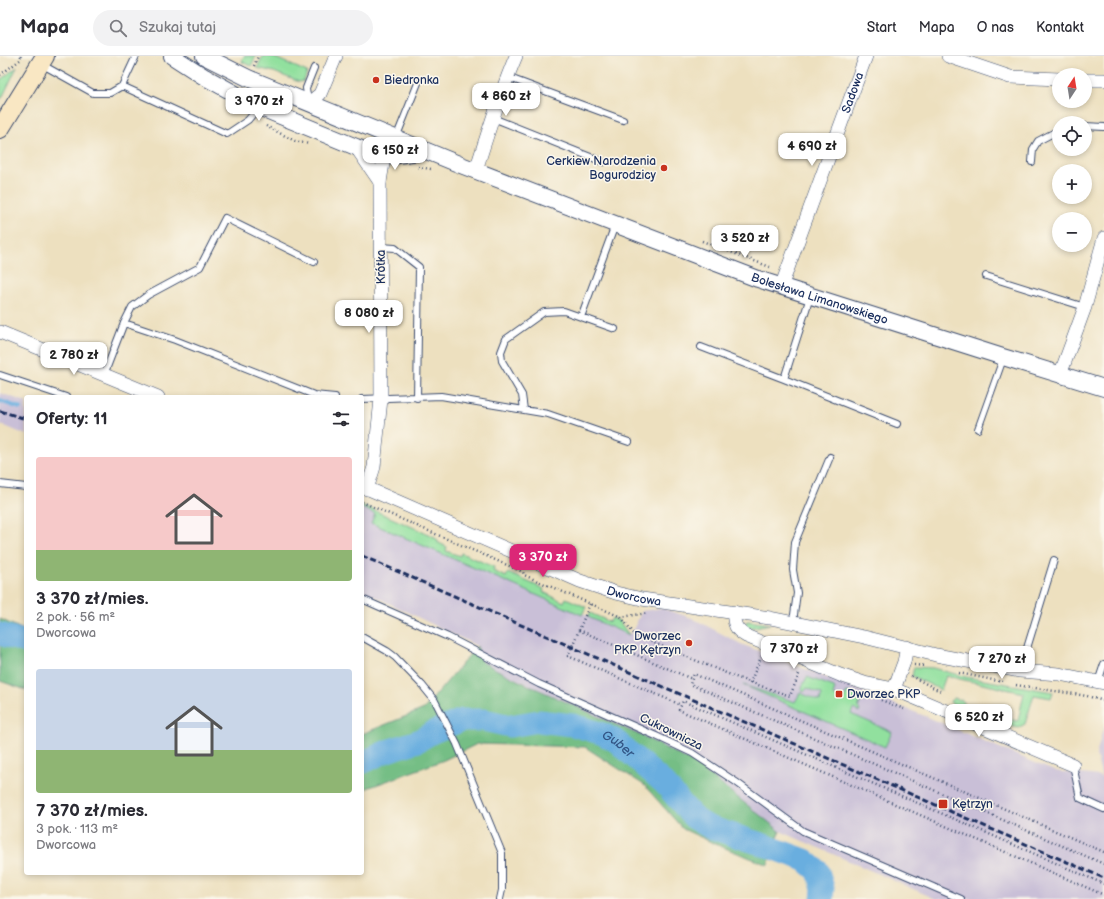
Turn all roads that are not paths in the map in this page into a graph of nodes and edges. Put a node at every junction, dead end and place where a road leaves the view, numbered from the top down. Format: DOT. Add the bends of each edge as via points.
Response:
graph roads {
  1 [pos="136,56"];
  2 [pos="172,56"];
  3 [pos="204,56"];
  4 [pos="336,56"];
  5 [pos="516,56"];
  6 [pos="866,56"];
  7 [pos="948,56"];
  8 [pos="39,59"];
  9 [pos="314,68"];
  10 [pos="507,77"];
  11 [pos="1052,79"];
  12 [pos="1092,80"];
  13 [pos="1104,80"];
  14 [pos="418,83"];
  15 [pos="122,86"];
  16 [pos="309,103"];
  17 [pos="260,107"];
  18 [pos="492,118"];
  19 [pos="623,120"];
  20 [pos="300,124"];
  21 [pos="1,125"];
  22 [pos="365,126"];
  23 [pos="1092,126"];
  24 [pos="1104,127"];
  25 [pos="1052,134"];
  26 [pos="396,138"];
  27 [pos="356,147"];
  28 [pos="428,151"];
  29 [pos="384,157"];
  30 [pos="603,162"];
  31 [pos="1032,162"];
  32 [pos="476,170"];
  33 [pos="380,182"];
  34 [pos="615,224"];
  35 [pos="1104,238"];
  36 [pos="381,246"];
  37 [pos="314,262"];
  38 [pos="986,276"];
  39 [pos="784,280"];
  40 [pos="810,297"];
  41 [pos="1085,306"];
  42 [pos="581,317"];
  43 [pos="124,322"];
  44 [pos="616,329"];
  45 [pos="0,332"];
  46 [pos="701,347"];
  47 [pos="1003,358"];
  48 [pos="0,374"];
  49 [pos="104,374"];
  50 [pos="1060,375"];
  51 [pos="784,379"];
  52 [pos="1104,388"];
  53 [pos="60,395"];
  54 [pos="153,395"];
  55 [pos="314,395"];
  56 [pos="416,398"];
  57 [pos="364,399"];
  58 [pos="381,399"];
  59 [pos="524,410"];
  60 [pos="897,424"];
  61 [pos="978,429"];
  62 [pos="629,442"];
  63 [pos="830,457"];
  64 [pos="0,484"];
  65 [pos="24,487"];
  66 [pos="365,487"];
  67 [pos="1054,560"];
  68 [pos="364,600"];
  69 [pos="734,612"];
  70 [pos="793,622"];
  71 [pos="364,639"];
  72 [pos="907,647"];
  73 [pos="1104,664"];
  74 [pos="1020,671"];
  75 [pos="1101,683"];
  76 [pos="894,689"];
  77 [pos="1073,765"];
  78 [pos="1104,808"];
  79 [pos="500,899"];
  80 [pos="961,899"];
  1 -- 15 [label="lane"];
  2 -- 17 [label="street, Bolesława Limanowskiego"];
  3 -- 16 [label="street, Bolesława Limanowskiego" via="248,78"];
  4 -- 16 [label="street" via="320,94"];
  5 -- 10 [label="street"];
  6 -- 39 [label="street, Sadowa"];
  7 -- 11 [label="street" via="1010,77"];
  8 -- 15 [label="lane" via="93,93 110,94"];
  8 -- 21 [label="main road"];
  9 -- 16 [label="lane" via="306,88"];
  10 -- 18 [label="street"];
  10 -- 19 [label="lane"];
  12 -- 13 [label="street"];
  14 -- 26 [label="lane"];
  15 -- 17 [label="lane" via="227,134 248,120"];
  16 -- 20 [label="street"];
  16 -- 22 [label="street, Bolesława Limanowskiego"];
  17 -- 20 [label="street, Bolesława Limanowskiego"];
  18 -- 30 [label="lane"];
  18 -- 32 [label="street"];
  20 -- 27 [label="street, Bolesława Limanowskiego"];
  22 -- 26 [label="street, Bolesława Limanowskiego"];
  22 -- 29 [label="street"];
  23 -- 24 [label="lane"];
  25 -- 31 [label="lane" via="1038,141 1032,149"];
  26 -- 28 [label="street, Bolesława Limanowskiego"];
  27 -- 29 [label="street, Bolesława Limanowskiego"];
  27 -- 33 [label="street"];
  28 -- 29 [label="street, Bolesława Limanowskiego"];
  28 -- 32 [label="street, Bolesława Limanowskiego"];
  29 -- 33 [label="street, Krótka"];
  32 -- 34 [label="street, Bolesława Limanowskiego"];
  33 -- 36 [label="street, Krótka"];
  34 -- 39 [label="street, Bolesława Limanowskiego"];
  34 -- 42 [label="lane"];
  35 -- 41 [label="street"];
  36 -- 56 [label="lane" via="395,248 419,267"];
  36 -- 58 [label="street, Krótka"];
  37 -- 43 [label="lane" via="225,218 200,267 132,307"];
  38 -- 41 [label="lane"];
  39 -- 40 [label="street, Bolesława Limanowskiego"];
  40 -- 47 [label="street, Bolesława Limanowskiego"];
  40 -- 51 [label="lane"];
  41 -- 50 [label="street"];
  42 -- 44 [label="lane"];
  42 -- 59 [label="lane" via="564,311 544,312 506,339 501,352 502,361 522,395"];
  43 -- 49 [label="lane"];
  43 -- 55 [label="lane"];
  45 -- 49 [label="street"];
  46 -- 51 [label="lane"];
  47 -- 50 [label="street, Bolesława Limanowskiego"];
  47 -- 61 [label="lane"];
  48 -- 53 [label="lane"];
  49 -- 54 [label="street"];
  50 -- 52 [label="street, Bolesława Limanowskiego"];
  51 -- 60 [label="lane"];
  56 -- 58 [label="lane"];
  56 -- 59 [label="lane" via="441,396"];
  57 -- 58 [label="lane"];
  58 -- 66 [label="street, Krótka" via="374,467"];
  59 -- 62 [label="lane" via="548,414"];
  63 -- 70 [label="lane" via="795,542 793,570 797,593"];
  64 -- 65 [label="lane"];
  66 -- 69 [label="street, Dworcowa" via="592,586 642,599"];
  67 -- 74 [label="lane"];
  68 -- 80 [label="lane, Cukrownicza" via="448,637 539,684 692,753 803,831"];
  69 -- 70 [label="street, Dworcowa"];
  69 -- 76 [label="street" via="737,629 746,636 840,675"];
  70 -- 72 [label="street, Dworcowa"];
  71 -- 79 [label="lane" via="395,658 422,684 435,701 457,744 502,853"];
  72 -- 74 [label="street, Dworcowa"];
  72 -- 76 [label="street"];
  73 -- 75 [label="lane"];
  74 -- 75 [label="street, Dworcowa" via="1059,674"];
  76 -- 77 [label="street"];
  77 -- 78 [label="lane" via="1080,798"];
}
